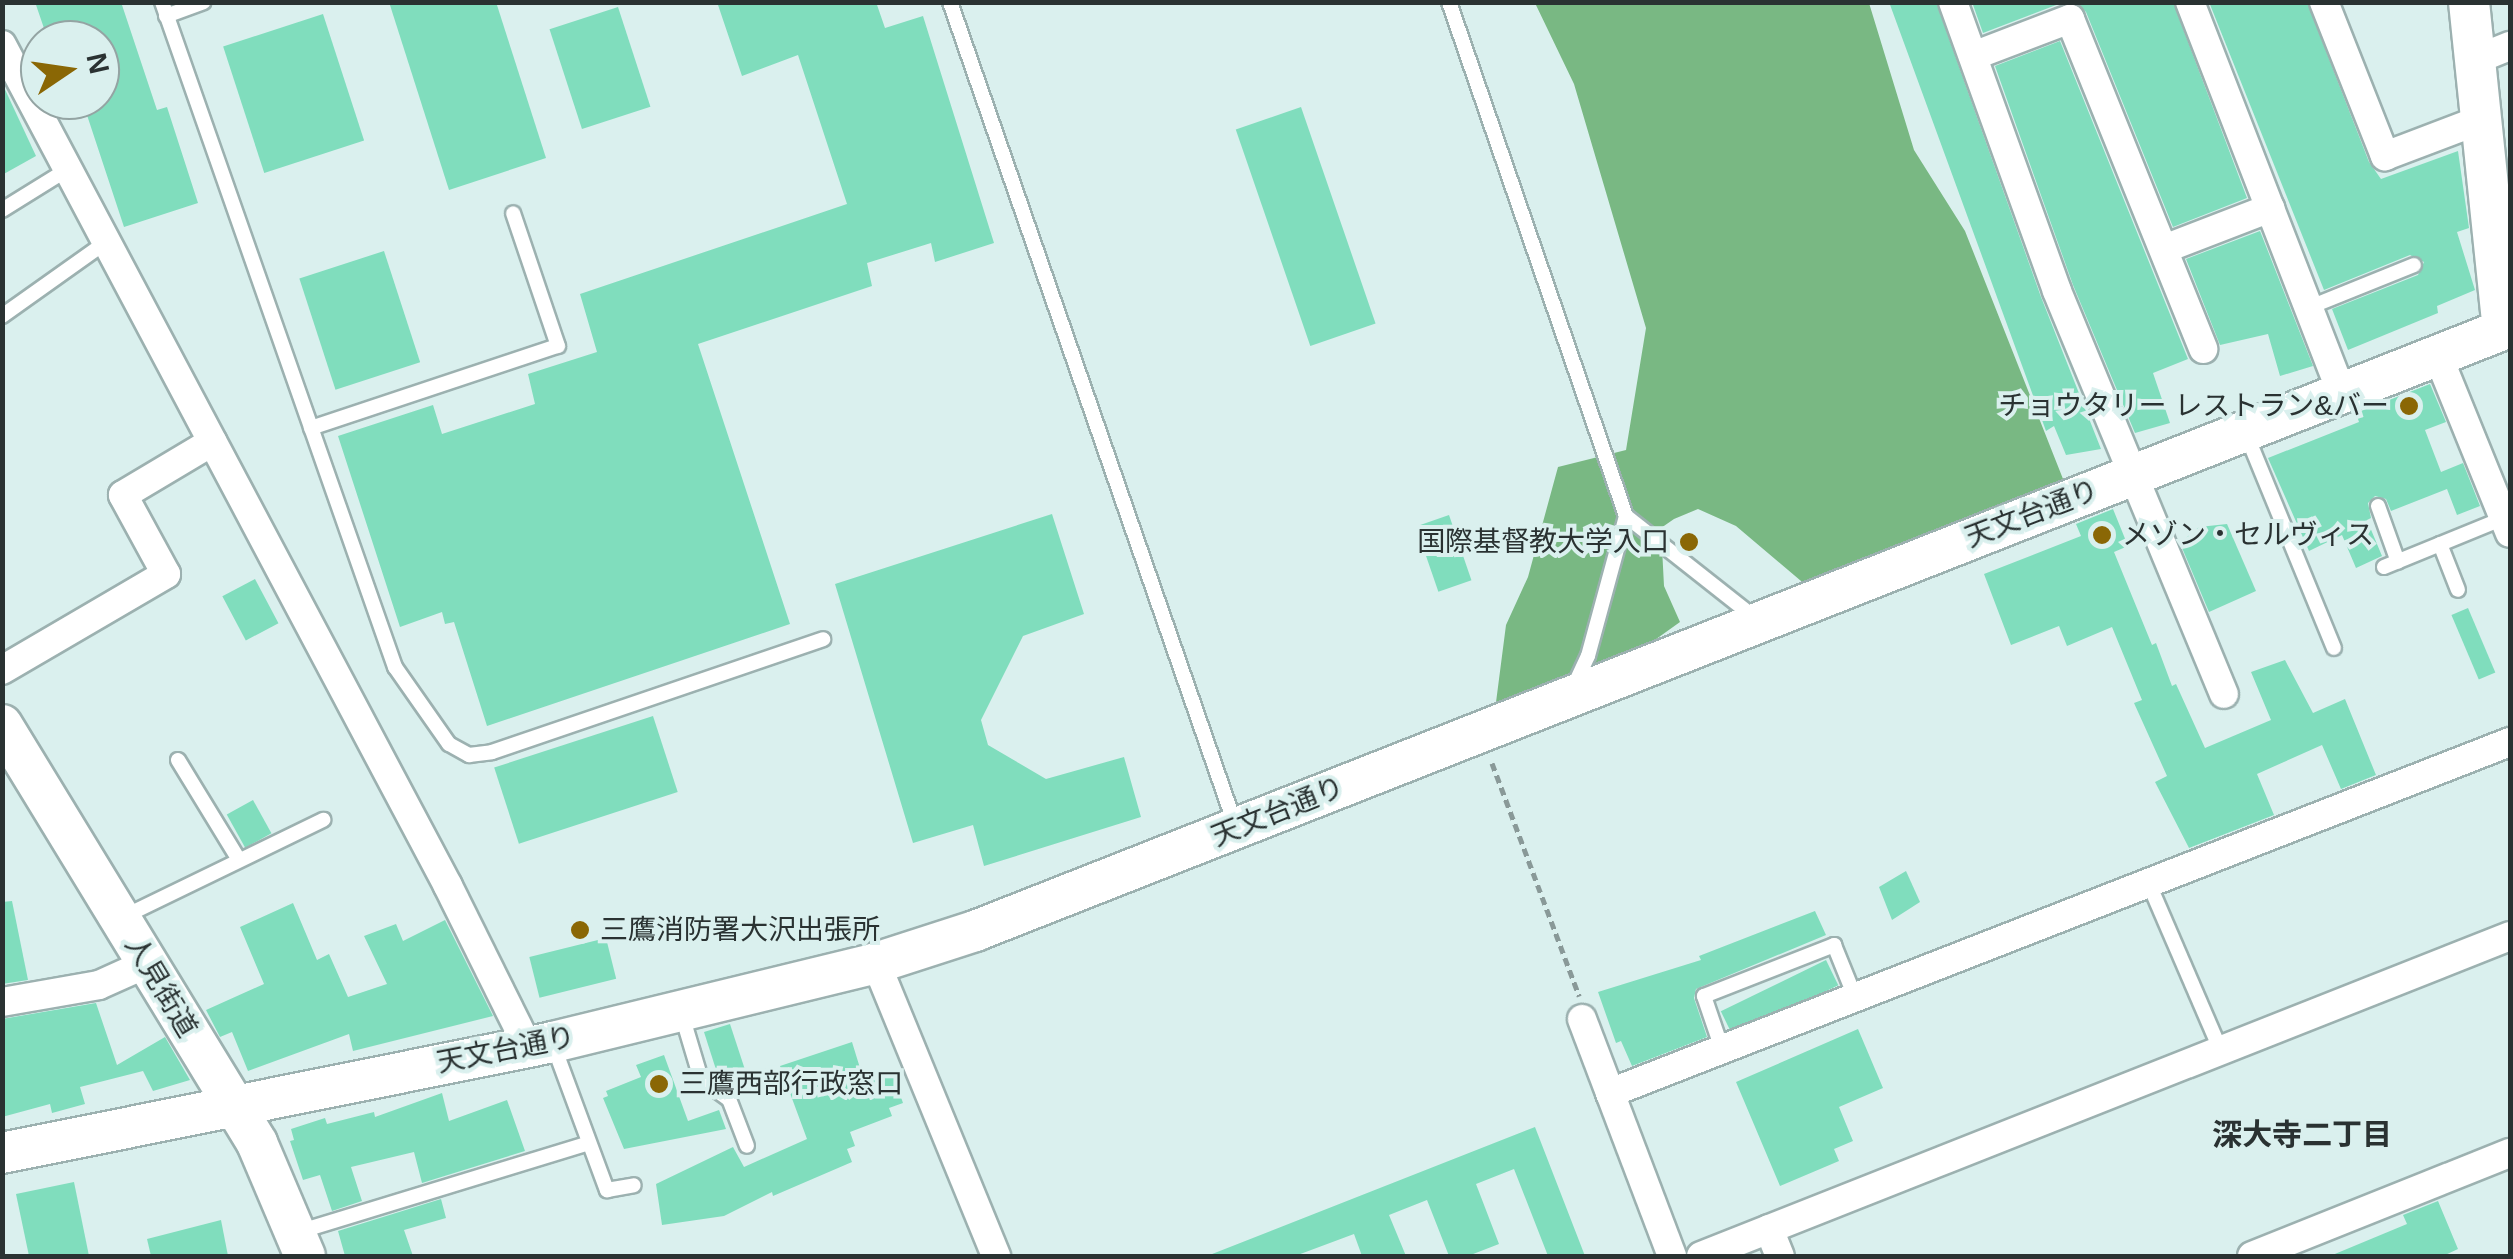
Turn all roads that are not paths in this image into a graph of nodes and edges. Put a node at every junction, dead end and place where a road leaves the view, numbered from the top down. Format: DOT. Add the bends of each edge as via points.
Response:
graph roads {
  1 [pos="204,2"];
  2 [pos="950,2"];
  3 [pos="1449,2"];
  4 [pos="1953,2"];
  5 [pos="2190,2"];
  6 [pos="2324,2"];
  7 [pos="2469,2"];
  8 [pos="164,9"];
  9 [pos="2,46"];
  10 [pos="2492,53"];
  11 [pos="1973,56"];
  12 [pos="2480,120"];
  13 [pos="68,169"];
  14 [pos="2270,208"];
  15 [pos="2,210"];
  16 [pos="512,213"];
  17 [pos="106,242"];
  18 [pos="2164,250"];
  19 [pos="2414,265"];
  20 [pos="2310,307"];
  21 [pos="2,316"];
  22 [pos="2507,328"];
  23 [pos="2203,348"];
  24 [pos="2438,356"];
  25 [pos="2342,392"];
  26 [pos="310,428"];
  27 [pos="2244,430"];
  28 [pos="212,442"];
  29 [pos="2130,475"];
  30 [pos="2378,506"];
  31 [pos="1626,516"];
  32 [pos="2508,525"];
  33 [pos="2440,544"];
  34 [pos="2458,590"];
  35 [pos="1760,621"];
  36 [pos="823,639"];
  37 [pos="2334,648"];
  38 [pos="2,670"];
  39 [pos="2224,694"];
  40 [pos="1568,698"];
  41 [pos="2,725"];
  42 [pos="2510,742"];
  43 [pos="178,760"];
  44 [pos="323,820"];
  45 [pos="1237,828"];
  46 [pos="240,860"];
  47 [pos="2150,884"];
  48 [pos="120,918"];
  49 [pos="2510,936"];
  50 [pos="148,963"];
  51 [pos="876,963"];
  52 [pos="1856,998"];
  53 [pos="2,1002"];
  54 [pos="681,1011"];
  55 [pos="1582,1019"];
  56 [pos="540,1044"];
  57 [pos="1722,1049"];
  58 [pos="2221,1051"];
  59 [pos="1610,1094"];
  60 [pos="234,1106"];
  61 [pos="589,1144"];
  62 [pos="747,1146"];
  63 [pos="2,1153"];
  64 [pos="2510,1153"];
  65 [pos="634,1184"];
  66 [pos="1769,1229"];
  67 [pos="300,1244"];
  68 [pos="996,1256"];
  69 [pos="1672,1256"];
  70 [pos="1701,1256"];
  71 [pos="1780,1256"];
  72 [pos="2252,1256"];
  1 -- 8 [label="lane"];
  2 -- 45 [label="lane"];
  3 -- 31 [label="lane"];
  4 -- 11 [label="street"];
  5 -- 14 [label="street"];
  6 -- 12 [label="street" via="2385,156"];
  7 -- 10 [label="main road"];
  8 -- 26 [label="lane"];
  9 -- 13 [label="street"];
  10 -- 12 [label="main road"];
  11 -- 18 [label="street" via="2070,19"];
  11 -- 29 [label="street"];
  12 -- 22 [label="main road"];
  13 -- 15 [label="lane"];
  13 -- 17 [label="street"];
  14 -- 18 [label="street"];
  14 -- 20 [label="street"];
  16 -- 26 [label="lane" via="558,346"];
  17 -- 21 [label="lane"];
  17 -- 28 [label="street"];
  18 -- 23 [label="street"];
  19 -- 20 [label="lane"];
  20 -- 25 [label="street"];
  22 -- 24 [label="main road, 天文台通り"];
  24 -- 25 [label="main road, 天文台通り"];
  24 -- 32 [label="street"];
  25 -- 27 [label="main road, 天文台通り"];
  26 -- 36 [label="lane" via="395,667 449,744 469,755"];
  27 -- 29 [label="main road, 天文台通り"];
  27 -- 37 [label="lane"];
  28 -- 38 [label="street" via="123,495 166,574"];
  28 -- 56 [label="street" via="448,886"];
  29 -- 35 [label="main road, 天文台通り"];
  29 -- 39 [label="street"];
  30 -- 33 [label="lane" via="2391,564"];
  31 -- 35 [label="lane"];
  31 -- 40 [label="lane" via="1588,656"];
  32 -- 33 [label="lane"];
  33 -- 34 [label="lane"];
  35 -- 40 [label="main road, 天文台通り"];
  40 -- 45 [label="main road, 天文台通り"];
  41 -- 48 [label="main road, 人見街道"];
  42 -- 47 [label="street"];
  43 -- 46 [label="lane"];
  44 -- 46 [label="lane"];
  45 -- 51 [label="main road, 天文台通り"];
  46 -- 48 [label="lane"];
  47 -- 52 [label="street"];
  47 -- 58 [label="lane"];
  48 -- 50 [label="main road, 人見街道"];
  49 -- 58 [label="street"];
  50 -- 53 [label="street" via="100,985"];
  50 -- 60 [label="main road, 人見街道"];
  51 -- 54 [label="main road, 天文台通り"];
  51 -- 68 [label="street"];
  52 -- 57 [label="street"];
  52 -- 57 [label="lane" via="1834,945 1704,996"];
  54 -- 56 [label="main road, 天文台通り"];
  54 -- 62 [label="lane" via="701,1079 730,1099"];
  55 -- 59 [label="street"];
  56 -- 60 [label="main road, 天文台通り"];
  56 -- 61 [label="lane"];
  57 -- 59 [label="street"];
  58 -- 66 [label="street"];
  59 -- 69 [label="street"];
  60 -- 63 [label="main road, 天文台通り"];
  60 -- 67 [label="main road, 人見街道"];
  61 -- 65 [label="lane" via="607,1190"];
  61 -- 67 [label="lane"];
  64 -- 72 [label="street"];
  66 -- 70 [label="street"];
  66 -- 71 [label="street"];
}
